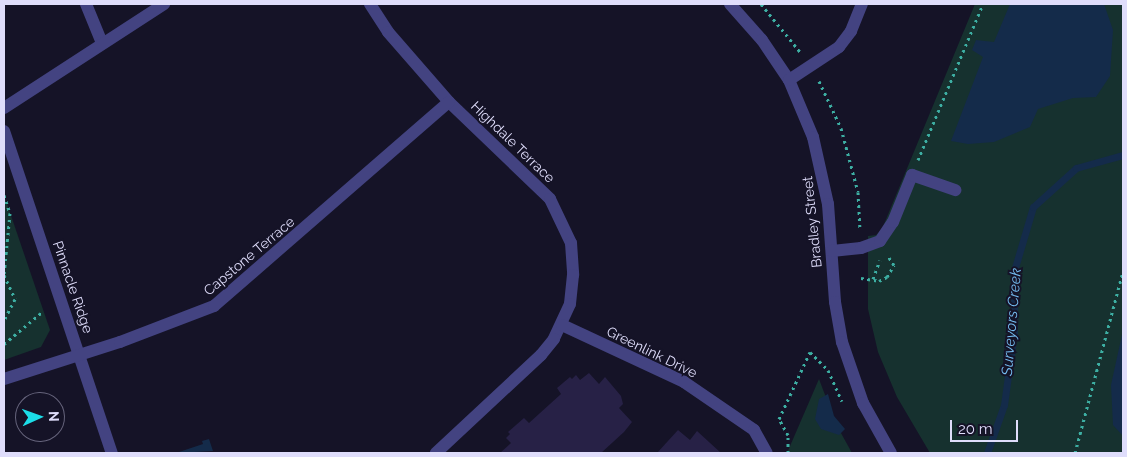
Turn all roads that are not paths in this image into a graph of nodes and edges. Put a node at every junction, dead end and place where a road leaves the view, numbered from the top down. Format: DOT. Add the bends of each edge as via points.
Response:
graph roads {
  1 [pos="86,4"];
  2 [pos="164,4"];
  3 [pos="370,4"];
  4 [pos="730,4"];
  5 [pos="862,4"];
  6 [pos="102,43"];
  7 [pos="789,80"];
  8 [pos="449,102"];
  9 [pos="4,108"];
  10 [pos="4,131"];
  11 [pos="955,190"];
  12 [pos="832,251"];
  13 [pos="562,325"];
  14 [pos="80,354"];
  15 [pos="4,379"];
  16 [pos="112,453"];
  17 [pos="436,453"];
  18 [pos="767,453"];
  19 [pos="891,453"];
  1 -- 6 [label="street"];
  2 -- 6 [label="street"];
  3 -- 8 [label="street, Highdale Terrace" via="388,32"];
  4 -- 7 [label="street, Bradley Street" via="762,40"];
  5 -- 7 [label="street" via="845,39 811,68"];
  6 -- 9 [label="street"];
  7 -- 12 [label="street, Bradley Street" via="822,167"];
  8 -- 13 [label="street, Highdale Terrace" via="536,183 550,199 566,228 573,275 570,304"];
  8 -- 14 [label="street, Capstone Terrace" via="214,306"];
  10 -- 14 [label="street, Pinnacle Ridge"];
  11 -- 12 [label="street" via="912,175 893,222 880,241 861,248"];
  12 -- 19 [label="street, Bradley Street" via="835,302 850,370"];
  13 -- 17 [label="street, Highdale Terrace" via="541,355"];
  13 -- 18 [label="street, Greenlink Drive" via="684,382 754,430"];
  14 -- 15 [label="street, Capstone Terrace"];
  14 -- 16 [label="street, Pinnacle Ridge"];
}
